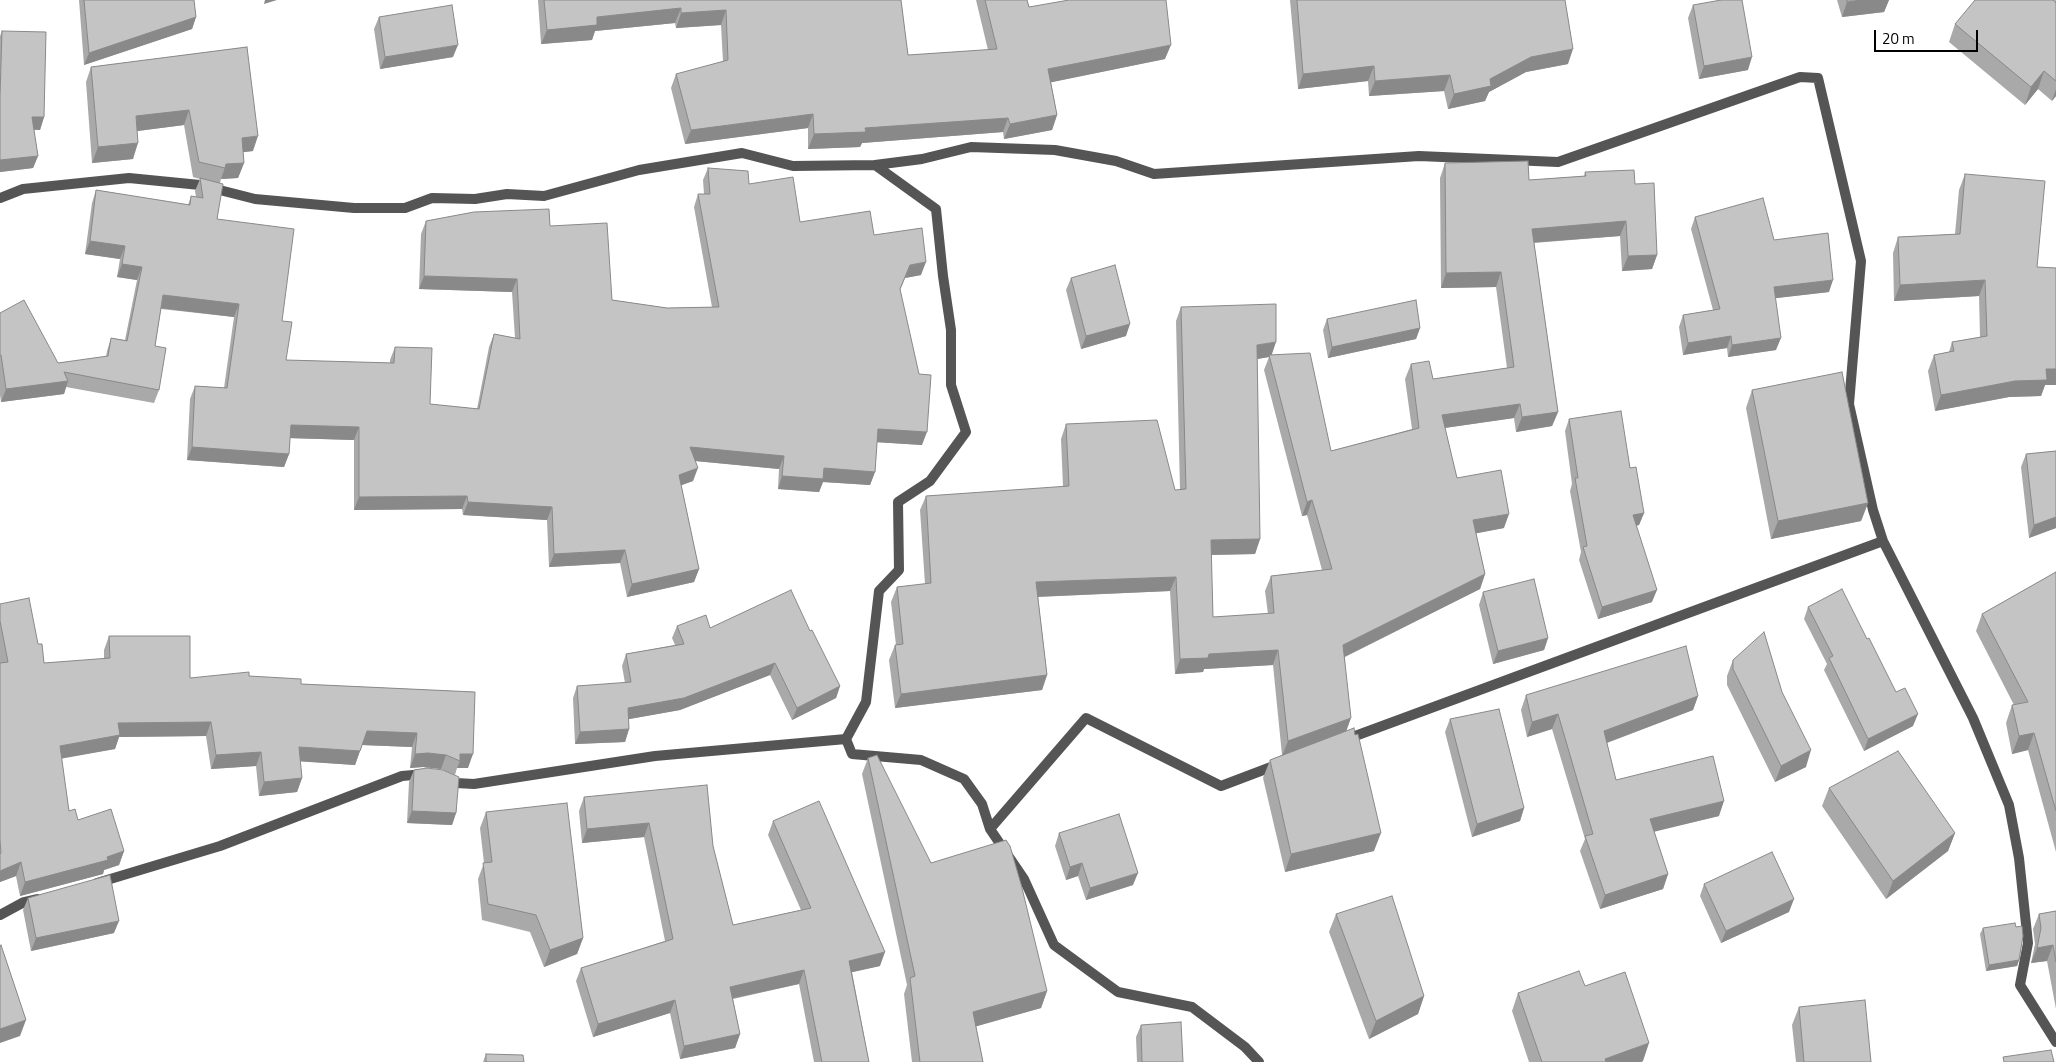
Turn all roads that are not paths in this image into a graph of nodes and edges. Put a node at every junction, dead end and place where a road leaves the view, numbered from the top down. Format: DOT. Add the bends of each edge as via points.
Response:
graph roads {
  1 [pos="875,165"];
  2 [pos="0,198"];
  3 [pos="1883,541"];
  4 [pos="846,739"];
  5 [pos="1332,745"];
  6 [pos="1286,762"];
  7 [pos="990,829"];
  8 [pos="88,885"];
  9 [pos="51,895"];
  10 [pos="0,915"];
  11 [pos="2056,1042"];
  12 [pos="1259,1062"];
  1 -- 2 [label="street" via="794,166 742,153 639,170 544,196 507,194 476,199 432,198 404,208 354,208 255,198 200,185 129,178 23,189"];
  1 -- 3 [label="street" via="922,159 971,147 1055,150 1116,161 1154,174 1419,156 1558,162 1800,77 1818,78 1861,262 1849,404"];
  1 -- 4 [label="street" via="936,209 951,330 951,385 966,432 930,481 898,502 899,570 879,591 866,702"];
  3 -- 5 [label="street"];
  3 -- 11 [label="street" via="1973,718 2009,805 2028,943 2020,985"];
  4 -- 7 [label="street" via="852,754 921,760 964,779 982,804"];
  4 -- 8 [label="street" via="655,756 474,784 456,783 436,775 402,776 220,846"];
  6 -- 7 [label="street" via="1221,786 1086,718"];
  7 -- 12 [label="street" via="1024,879 1054,945 1118,992 1192,1007"];
  9 -- 10 [label="street" via="24,902"];
}
